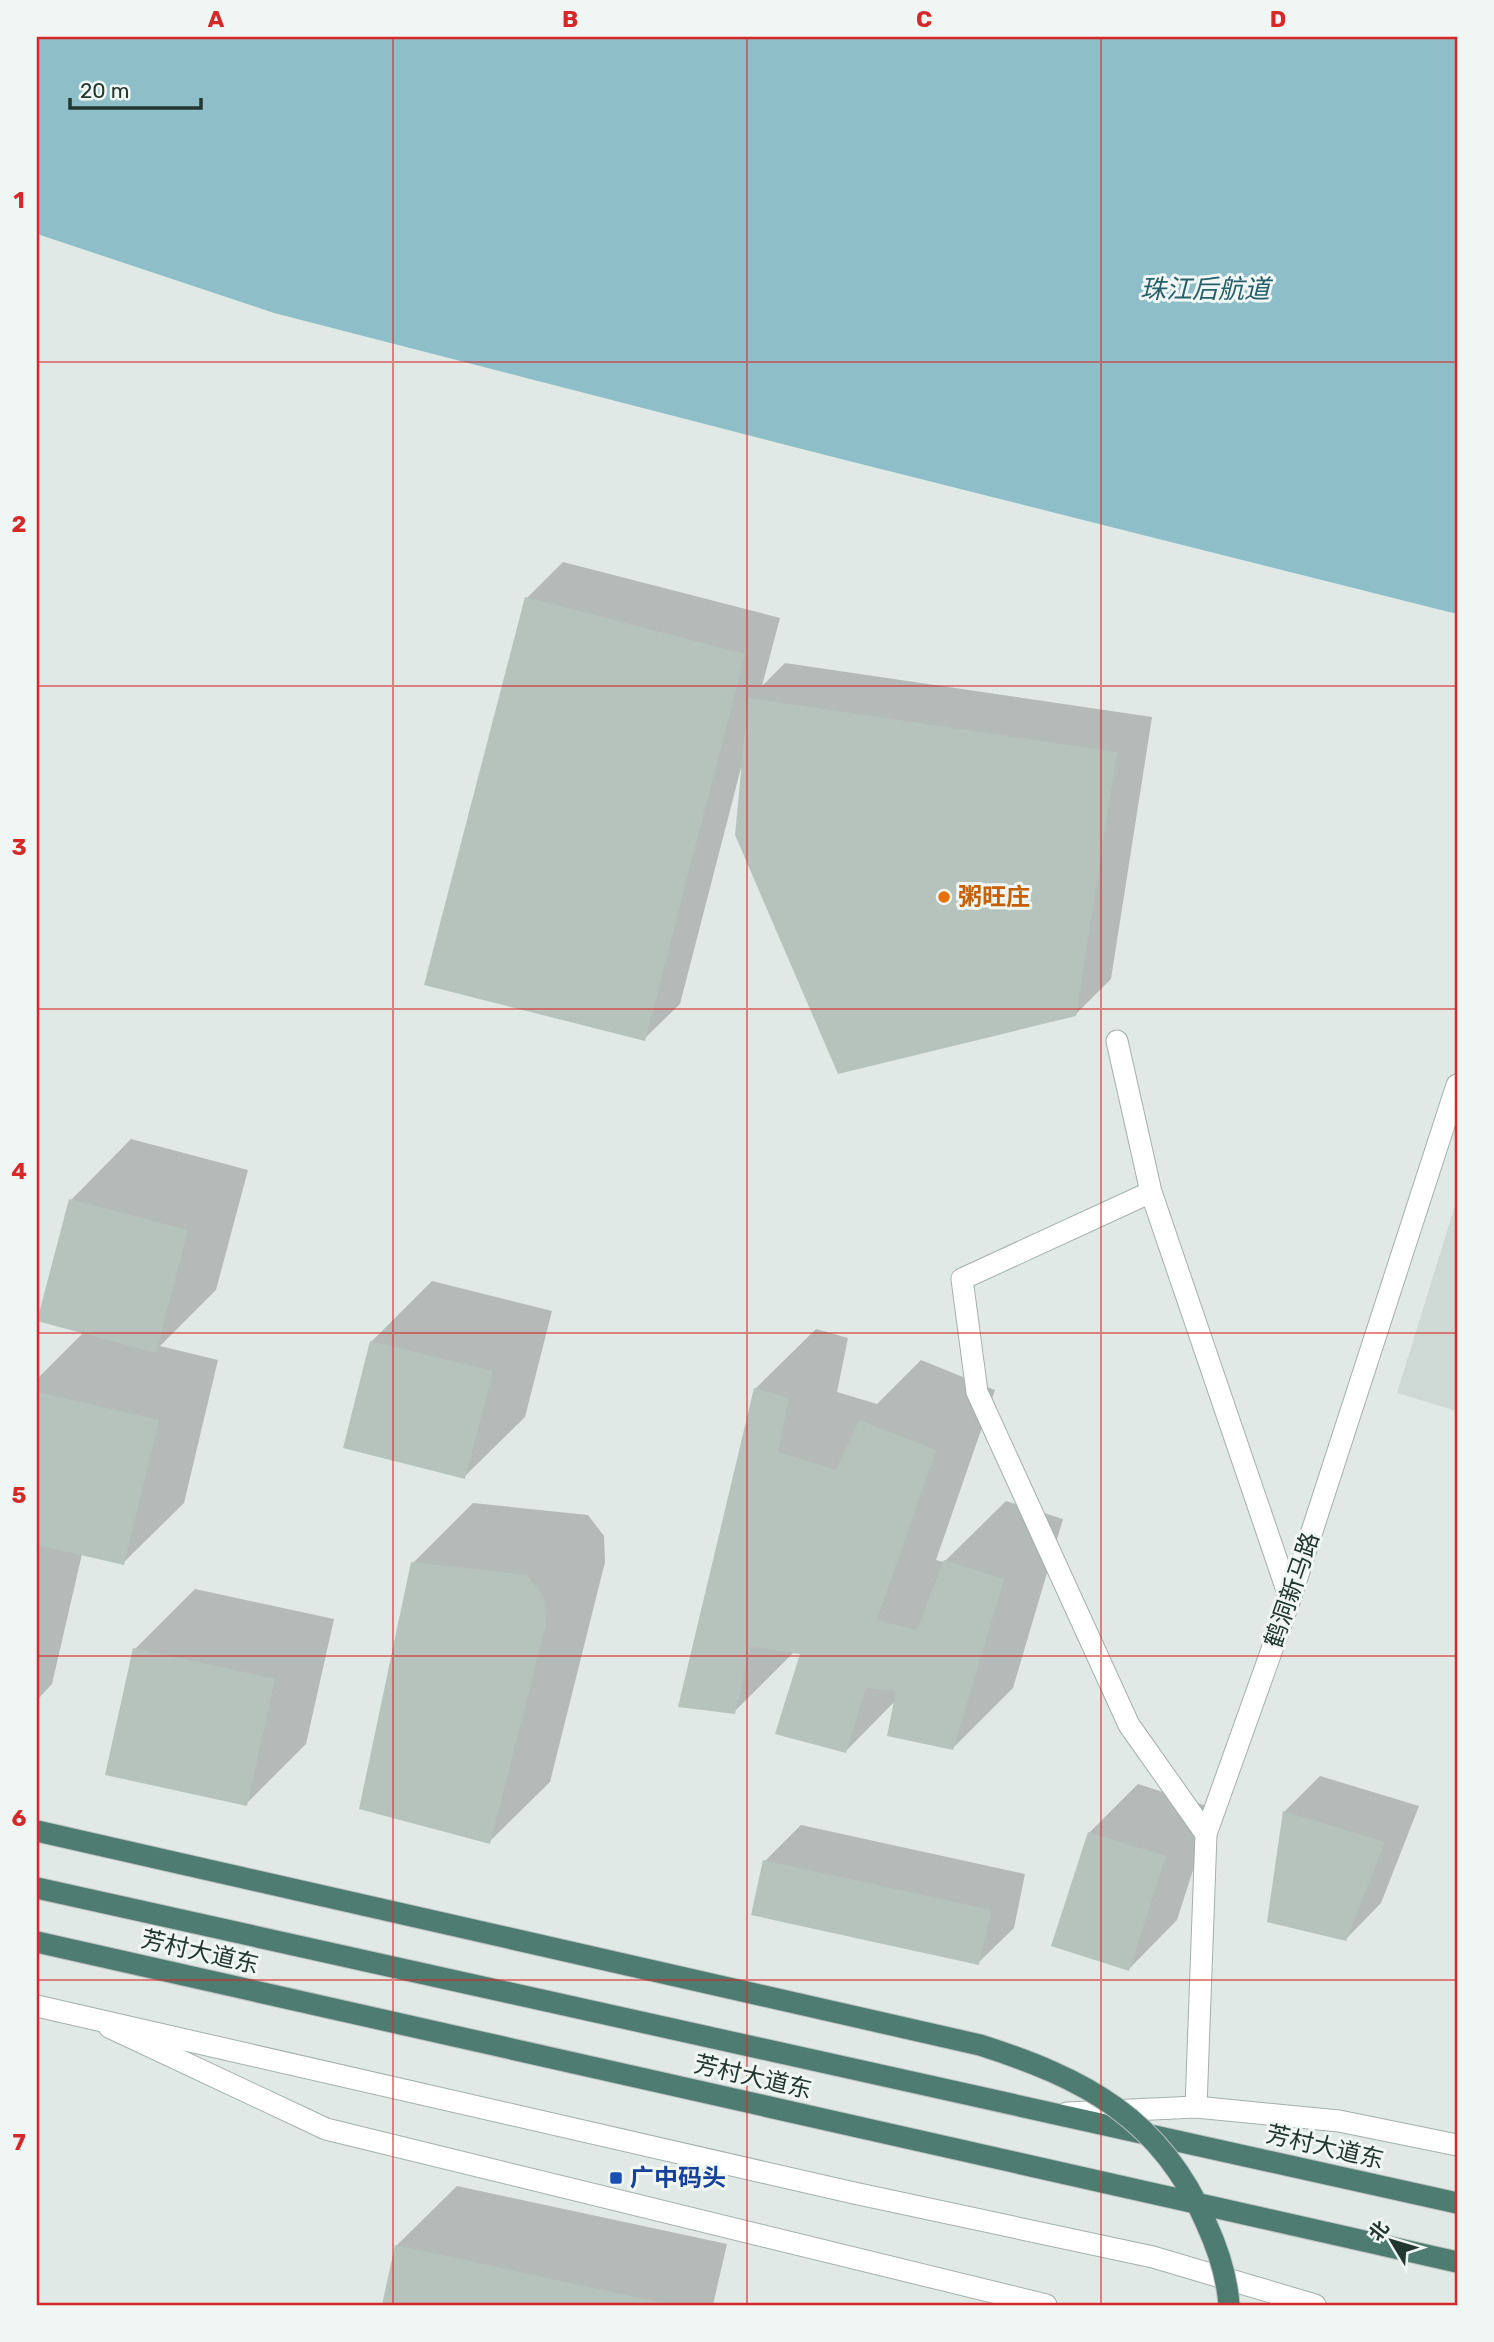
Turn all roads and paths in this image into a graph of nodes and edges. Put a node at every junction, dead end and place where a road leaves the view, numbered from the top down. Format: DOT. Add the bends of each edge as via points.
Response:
graph roads {
  1 [pos="1116,1041"];
  2 [pos="1457,1085"];
  3 [pos="1151,1192"];
  4 [pos="1290,1599"];
  5 [pos="37,1831"];
  6 [pos="1206,1834"];
  7 [pos="37,1888"];
  8 [pos="37,1942"];
  9 [pos="37,2006"];
  10 [pos="95,2020"];
  11 [pos="1196,2107"];
  12 [pos="1058,2114"];
  13 [pos="1457,2145"];
  14 [pos="1457,2203"];
  15 [pos="1457,2262"];
  16 [pos="1046,2305"];
  17 [pos="1229,2305"];
  18 [pos="1315,2305"];
  1 -- 3 [label="street"];
  2 -- 4 [label="street, 鹤洞新马路"];
  3 -- 4 [label="street"];
  3 -- 6 [label="street" via="962,1279 976,1392 1129,1725"];
  4 -- 6 [label="street, 鹤洞新马路"];
  5 -- 17 [label="highway, bridge" via="980,2045 1046,2068 1083,2085 1139,2125 1182,2176 1224,2270"];
  6 -- 11 [label="street, 鹤洞新马路"];
  7 -- 12 [label="highway, 芳村大道东"];
  8 -- 15 [label="highway, 芳村大道东, bridge"];
  9 -- 10 [label="street"];
  10 -- 16 [label="street" via="326,2129"];
  10 -- 18 [label="street" via="1153,2258"];
  11 -- 12 [label="street, 芳村大道东"];
  11 -- 13 [label="street, 芳村大道东" via="1339,2121"];
  12 -- 14 [label="highway, 芳村大道东"];
}
